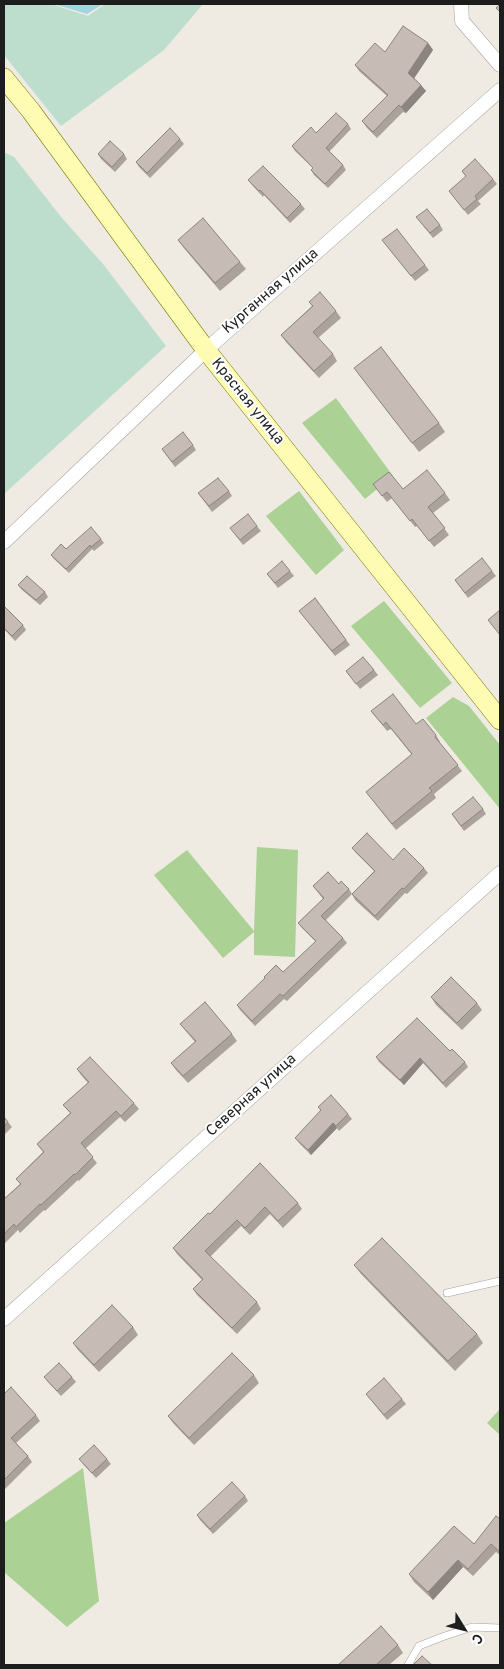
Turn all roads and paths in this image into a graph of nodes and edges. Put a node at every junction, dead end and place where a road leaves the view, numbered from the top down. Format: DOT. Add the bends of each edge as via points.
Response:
graph roads {
  1 [pos="461,4"];
  2 [pos="500,65"];
  3 [pos="4,78"];
  4 [pos="500,90"];
  5 [pos="206,350"];
  6 [pos="4,542"];
  7 [pos="500,720"];
  8 [pos="500,873"];
  9 [pos="500,1281"];
  10 [pos="447,1293"];
  11 [pos="4,1319"];
  12 [pos="500,1628"];
  13 [pos="408,1665"];
  1 -- 2 [label="street" via="462,21"];
  3 -- 5 [label="street, Красная улица"];
  4 -- 5 [label="street, Курганная улица"];
  5 -- 6 [label="street, Курганная улица"];
  5 -- 7 [label="street, Красная улица"];
  8 -- 11 [label="street, Северная улица"];
  9 -- 10 [label="lane"];
  12 -- 13 [label="lane" via="472,1627 442,1637 420,1646"];
}
